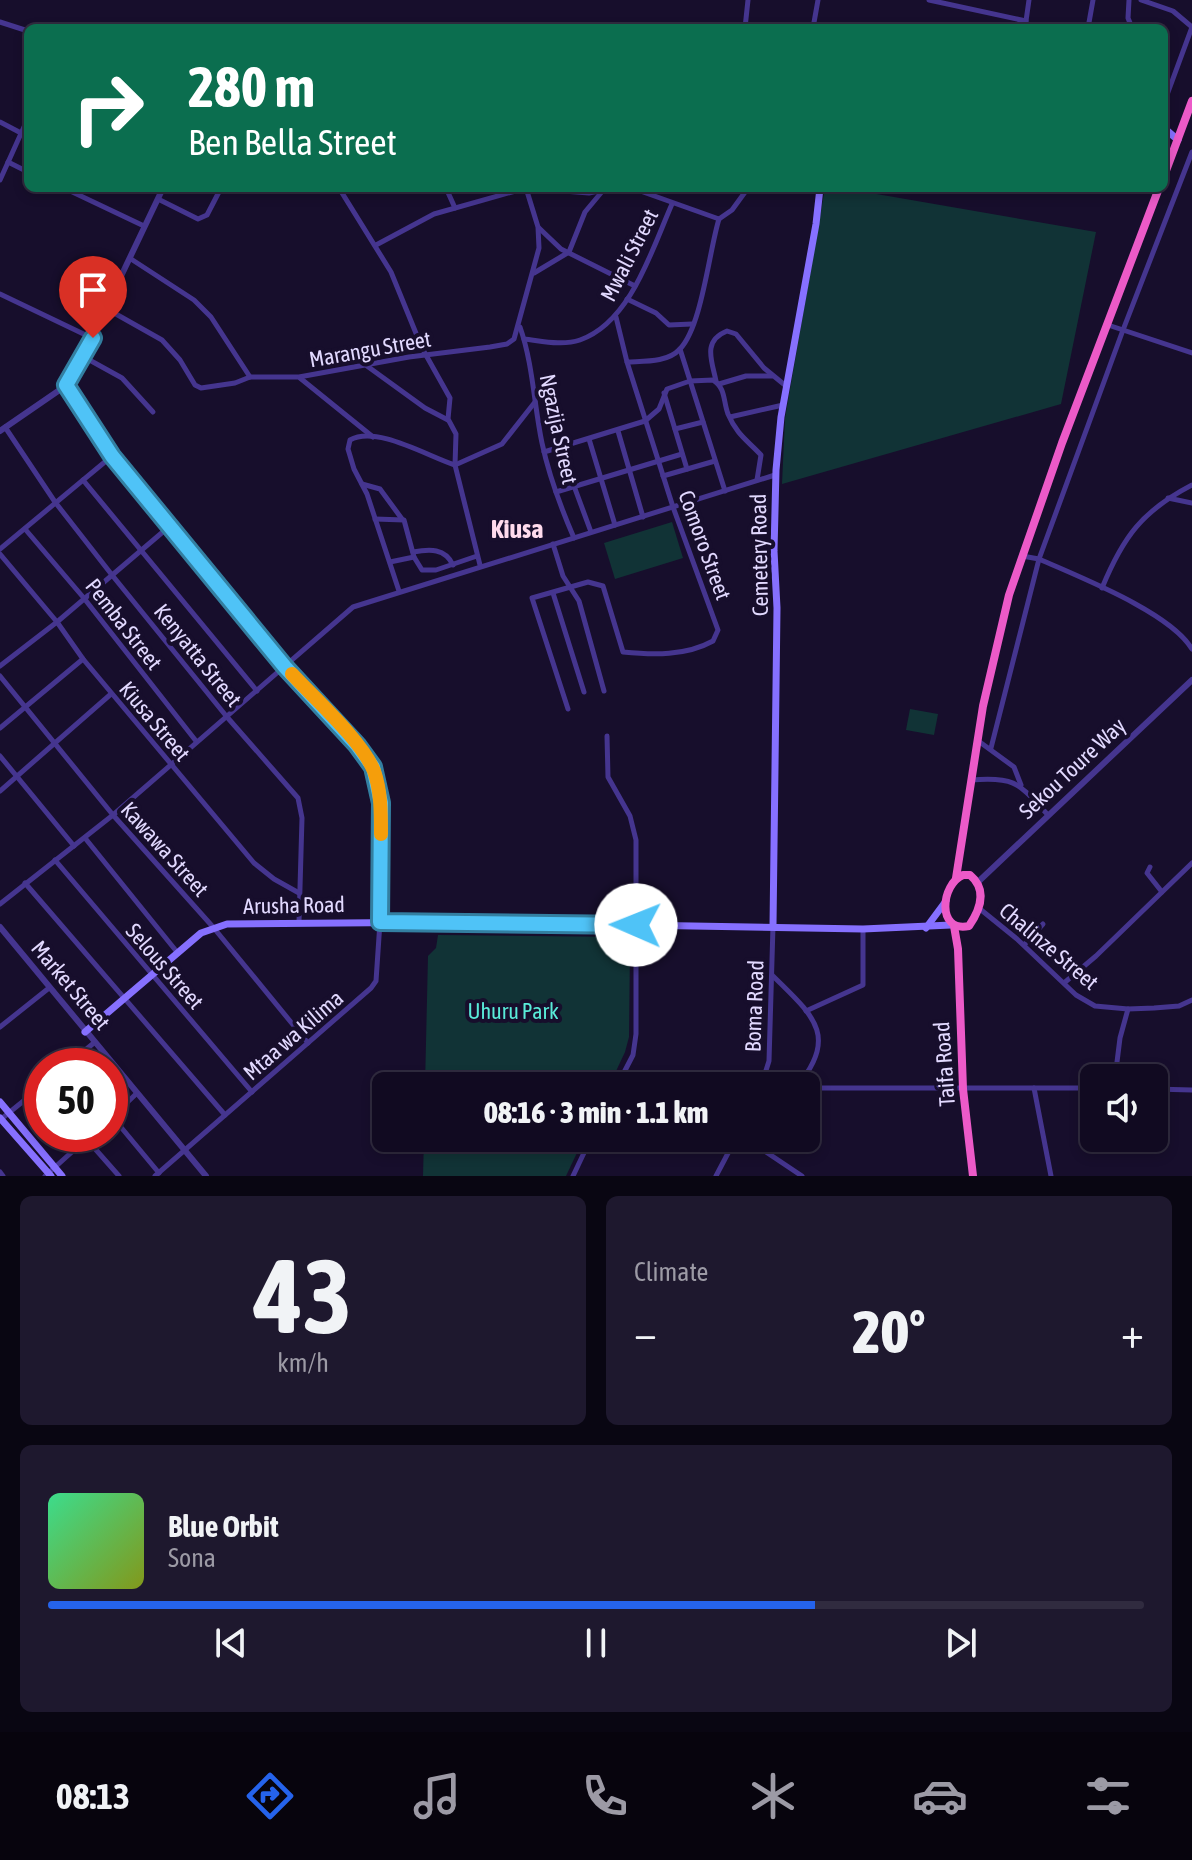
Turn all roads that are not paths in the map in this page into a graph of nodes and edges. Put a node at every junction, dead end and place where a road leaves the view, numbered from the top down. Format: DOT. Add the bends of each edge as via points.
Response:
graph roads {
  1 [pos="748,0"];
  2 [pos="818,0"];
  3 [pos="929,0"];
  4 [pos="968,0"];
  5 [pos="1029,0"];
  6 [pos="1093,0"];
  7 [pos="1129,0"];
  8 [pos="1142,0"];
  9 [pos="966,9"];
  10 [pos="0,22"];
  11 [pos="745,24"];
  12 [pos="814,24"];
  13 [pos="1022,24"];
  14 [pos="1026,24"];
  15 [pos="1089,24"];
  16 [pos="1128,24"];
  17 [pos="1192,27"];
  18 [pos="24,30"];
  19 [pos="1168,92"];
  20 [pos="1192,101"];
  21 [pos="0,122"];
  22 [pos="24,127"];
  23 [pos="1168,131"];
  24 [pos="21,133"];
  25 [pos="1178,140"];
  26 [pos="1192,152"];
  27 [pos="4,166"];
  28 [pos="1168,166"];
  29 [pos="24,171"];
  30 [pos="0,180"];
  31 [pos="72,192"];
  32 [pos="161,192"];
  33 [pos="219,192"];
  34 [pos="342,192"];
  35 [pos="448,192"];
  36 [pos="512,192"];
  37 [pos="527,192"];
  38 [pos="602,192"];
  39 [pos="642,192"];
  40 [pos="745,192"];
  41 [pos="819,192"];
  42 [pos="1158,192"];
  43 [pos="158,199"];
  44 [pos="672,204"];
  45 [pos="455,208"];
  46 [pos="719,219"];
  47 [pos="144,226"];
  48 [pos="538,227"];
  49 [pos="376,245"];
  50 [pos="569,252"];
  51 [pos="131,259"];
  52 [pos="533,274"];
  53 [pos="635,286"];
  54 [pos="0,294"];
  55 [pos="627,299"];
  56 [pos="107,309"];
  57 [pos="616,317"];
  58 [pos="692,324"];
  59 [pos="519,325"];
  60 [pos="1108,325"];
  61 [pos="1123,330"];
  62 [pos="93,338"];
  63 [pos="524,339"];
  64 [pos="418,340"];
  65 [pos="680,349"];
  66 [pos="1192,353"];
  67 [pos="425,355"];
  68 [pos="84,357"];
  69 [pos="409,357"];
  70 [pos="627,362"];
  71 [pos="366,365"];
  72 [pos="774,376"];
  73 [pos="250,377"];
  74 [pos="299,377"];
  75 [pos="690,381"];
  76 [pos="718,383"];
  77 [pos="786,386"];
  78 [pos="63,387"];
  79 [pos="664,392"];
  80 [pos="535,402"];
  81 [pos="783,405"];
  82 [pos="153,412"];
  83 [pos="730,417"];
  84 [pos="449,420"];
  85 [pos="645,421"];
  86 [pos="703,422"];
  87 [pos="559,426"];
  88 [pos="2,429"];
  89 [pos="675,429"];
  90 [pos="618,431"];
  91 [pos="373,437"];
  92 [pos="589,439"];
  93 [pos="563,446"];
  94 [pos="544,452"];
  95 [pos="682,454"];
  96 [pos="112,456"];
  97 [pos="658,461"];
  98 [pos="715,461"];
  99 [pos="455,465"];
  100 [pos="628,469"];
  101 [pos="687,469"];
  102 [pos="776,475"];
  103 [pos="663,476"];
  104 [pos="600,477"];
  105 [pos="83,480"];
  106 [pos="757,481"];
  107 [pos="361,484"];
  108 [pos="1192,485"];
  109 [pos="574,486"];
  110 [pos="725,491"];
  111 [pos="556,492"];
  112 [pos="1167,498"];
  113 [pos="55,502"];
  114 [pos="1192,503"];
  115 [pos="673,507"];
  116 [pos="643,517"];
  117 [pos="375,519"];
  118 [pos="402,519"];
  119 [pos="171,525"];
  120 [pos="615,525"];
  121 [pos="25,529"];
  122 [pos="591,533"];
  123 [pos="574,538"];
  124 [pos="553,544"];
  125 [pos="141,550"];
  126 [pos="0,551"];
  127 [pos="413,555"];
  128 [pos="477,556"];
  129 [pos="1022,556"];
  130 [pos="1039,559"];
  131 [pos="390,562"];
  132 [pos="453,565"];
  133 [pos="480,566"];
  134 [pos="112,575"];
  135 [pos="571,588"];
  136 [pos="1102,588"];
  137 [pos="399,591"];
  138 [pos="553,593"];
  139 [pos="83,597"];
  140 [pos="57,622"];
  141 [pos="1192,649"];
  142 [pos="83,659"];
  143 [pos="0,666"];
  144 [pos="285,667"];
  145 [pos="0,676"];
  146 [pos="1192,680"];
  147 [pos="257,691"];
  148 [pos="604,691"];
  149 [pos="584,692"];
  150 [pos="111,694"];
  151 [pos="26,707"];
  152 [pos="568,709"];
  153 [pos="227,717"];
  154 [pos="0,728"];
  155 [pos="607,736"];
  156 [pos="977,740"];
  157 [pos="55,741"];
  158 [pos="196,741"];
  159 [pos="991,748"];
  160 [pos="0,756"];
  161 [pos="171,765"];
  162 [pos="17,777"];
  163 [pos="970,780"];
  164 [pos="1021,786"];
  165 [pos="0,791"];
  166 [pos="113,815"];
  167 [pos="1048,815"];
  168 [pos="85,838"];
  169 [pos="74,846"];
  170 [pos="961,852"];
  171 [pos="55,860"];
  172 [pos="1192,863"];
  173 [pos="1150,867"];
  174 [pos="970,875"];
  175 [pos="956,878"];
  176 [pos="978,882"];
  177 [pos="25,883"];
  178 [pos="1162,892"];
  179 [pos="299,893"];
  180 [pos="946,900"];
  181 [pos="0,904"];
  182 [pos="980,909"];
  183 [pos="299,922"];
  184 [pos="380,922"];
  185 [pos="1043,924"];
  186 [pos="636,925"];
  187 [pos="953,925"];
  188 [pos="773,926"];
  189 [pos="969,926"];
  190 [pos="0,927"];
  191 [pos="213,927"];
  192 [pos="926,928"];
  193 [pos="863,929"];
  194 [pos="1024,945"];
  195 [pos="958,949"];
  196 [pos="177,952"];
  197 [pos="771,974"];
  198 [pos="150,975"];
  199 [pos="1064,983"];
  200 [pos="49,988"];
  201 [pos="122,999"];
  202 [pos="1192,1000"];
  203 [pos="1128,1009"];
  204 [pos="806,1011"];
  205 [pos="0,1027"];
  206 [pos="85,1032"];
  207 [pos="95,1042"];
  208 [pos="308,1043"];
  209 [pos="88,1048"];
  210 [pos="1117,1064"];
  211 [pos="624,1072"];
  212 [pos="765,1072"];
  213 [pos="809,1072"];
  214 [pos="820,1088"];
  215 [pos="1034,1088"];
  216 [pos="1080,1088"];
  217 [pos="963,1089"];
  218 [pos="1168,1089"];
  219 [pos="1192,1090"];
  220 [pos="252,1092"];
  221 [pos="137,1093"];
  222 [pos="24,1101"];
  223 [pos="128,1101"];
  224 [pos="0,1102"];
  225 [pos="9,1113"];
  226 [pos="226,1116"];
  227 [pos="0,1119"];
  228 [pos="128,1138"];
  229 [pos="185,1151"];
  230 [pos="69,1152"];
  231 [pos="98,1152"];
  232 [pos="584,1152"];
  233 [pos="729,1152"];
  234 [pos="766,1152"];
  235 [pos="50,1173"];
  236 [pos="157,1174"];
  237 [pos="62,1176"];
  238 [pos="119,1176"];
  239 [pos="206,1176"];
  240 [pos="573,1176"];
  241 [pos="716,1176"];
  242 [pos="802,1176"];
  243 [pos="973,1176"];
  244 [pos="1051,1176"];
  1 -- 11 [label="street"];
  2 -- 12 [label="street"];
  3 -- 9 [label="street"];
  4 -- 9 [label="street"];
  5 -- 14 [label="street"];
  6 -- 15 [label="street"];
  7 -- 16 [label="street"];
  8 -- 17 [label="street" via="1173,11"];
  9 -- 13 [label="street"];
  10 -- 18 [label="street"];
  17 -- 19 [label="street"];
  20 -- 25 [label="highway"];
  21 -- 24 [label="street"];
  22 -- 24 [label="street"];
  23 -- 25 [label="main road"];
  24 -- 27 [label="street"];
  25 -- 28 [label="highway"];
  26 -- 61 [label="street"];
  27 -- 29 [label="street"];
  27 -- 30 [label="street"];
  31 -- 47 [label="street"];
  32 -- 43 [label="street"];
  33 -- 43 [label="street" via="198,219"];
  34 -- 49 [label="street"];
  35 -- 45 [label="street"];
  36 -- 45 [label="street"];
  37 -- 48 [label="street"];
  38 -- 50 [label="street" via="585,212"];
  39 -- 44 [label="street"];
  40 -- 46 [label="street"];
  41 -- 77 [label="main road, Cemetery Road"];
  42 -- 60 [label="highway"];
  43 -- 47 [label="street"];
  44 -- 46 [label="street"];
  44 -- 53 [label="street, Mwali Street"];
  45 -- 49 [label="street"];
  46 -- 58 [label="street"];
  47 -- 51 [label="street"];
  48 -- 50 [label="street"];
  48 -- 52 [label="street"];
  49 -- 64 [label="street"];
  50 -- 52 [label="street"];
  50 -- 53 [label="street"];
  51 -- 56 [label="street"];
  51 -- 73 [label="street" via="202,308"];
  52 -- 59 [label="street"];
  53 -- 55 [label="street, Mwali Street"];
  54 -- 62 [label="street"];
  55 -- 57 [label="street, Mwali Street"];
  55 -- 58 [label="street" via="669,325"];
  56 -- 62 [label="street"];
  56 -- 73 [label="street, Marangu Street" via="162,340 198,387"];
  57 -- 63 [label="street, Mwali Street" via="579,340"];
  57 -- 70 [label="street, Comoro Street"];
  58 -- 65 [label="street"];
  59 -- 63 [label="street, Ngazija Street"];
  59 -- 67 [label="street, Marangu Street" via="507,344"];
  60 -- 61 [label="street"];
  60 -- 129 [label="highway"];
  61 -- 66 [label="street"];
  61 -- 130 [label="street"];
  62 -- 68 [label="street"];
  63 -- 80 [label="street, Ngazija Street"];
  64 -- 67 [label="street"];
  64 -- 69 [label="street"];
  65 -- 70 [label="street" via="662,359"];
  65 -- 75 [label="street"];
  67 -- 69 [label="street, Marangu Street"];
  67 -- 84 [label="street" via="450,398"];
  68 -- 78 [label="street"];
  68 -- 82 [label="street" via="122,378"];
  69 -- 71 [label="street, Marangu Street"];
  70 -- 85 [label="street, Comoro Street"];
  71 -- 74 [label="street, Marangu Street"];
  71 -- 84 [label="street"];
  72 -- 76 [label="street"];
  72 -- 76 [label="street" via="736,334 727,331 710,347"];
  72 -- 77 [label="street"];
  73 -- 74 [label="street, Marangu Street"];
  74 -- 91 [label="street"];
  75 -- 76 [label="street"];
  75 -- 79 [label="street"];
  75 -- 86 [label="street"];
  76 -- 83 [label="street"];
  77 -- 81 [label="main road, Cemetery Road"];
  78 -- 88 [label="street"];
  78 -- 96 [label="street, Mtaa wa Kilima"];
  79 -- 85 [label="street" via="661,406"];
  79 -- 89 [label="street"];
  80 -- 94 [label="street, Ngazija Street"];
  80 -- 99 [label="street" via="502,444"];
  81 -- 83 [label="street"];
  81 -- 102 [label="main road, Cemetery Road"];
  83 -- 106 [label="street" via="745,443 761,455"];
  84 -- 99 [label="street" via="456,434"];
  85 -- 90 [label="street"];
  85 -- 97 [label="street, Comoro Street"];
  86 -- 89 [label="street"];
  86 -- 98 [label="street"];
  87 -- 93 [label="street"];
  88 -- 113 [label="street, Kenyatta Street"];
  89 -- 95 [label="street"];
  90 -- 92 [label="street"];
  90 -- 100 [label="street"];
  91 -- 99 [label="street" via="404,443"];
  91 -- 107 [label="street" via="349,441"];
  92 -- 93 [label="street"];
  92 -- 104 [label="street"];
  93 -- 94 [label="street"];
  93 -- 109 [label="street"];
  94 -- 111 [label="street, Ngazija Street"];
  95 -- 97 [label="street"];
  95 -- 101 [label="street"];
  96 -- 105 [label="street"];
  96 -- 119 [label="street, Mtaa wa Kilima"];
  97 -- 100 [label="street"];
  97 -- 103 [label="street, Comoro Street"];
  98 -- 101 [label="street"];
  98 -- 110 [label="street"];
  99 -- 128 [label="street"];
  100 -- 104 [label="street"];
  100 -- 116 [label="street"];
  101 -- 103 [label="street"];
  102 -- 106 [label="street"];
  102 -- 188 [label="main road, Cemetery Road"];
  103 -- 115 [label="street, Comoro Street"];
  104 -- 109 [label="street"];
  104 -- 120 [label="street"];
  105 -- 113 [label="street"];
  105 -- 125 [label="street"];
  106 -- 110 [label="street"];
  107 -- 117 [label="street"];
  107 -- 118 [label="street" via="380,489"];
  108 -- 112 [label="street"];
  109 -- 111 [label="street"];
  109 -- 122 [label="street"];
  110 -- 115 [label="street"];
  111 -- 123 [label="street, Ngazija Street"];
  112 -- 114 [label="street"];
  112 -- 136 [label="street" via="1129,533"];
  113 -- 121 [label="street"];
  113 -- 134 [label="street, Kenyatta Street"];
  115 -- 116 [label="street"];
  115 -- 135 [label="street, Comoro Street" via="717,622 713,641 673,654 623,652 603,586 588,582"];
  116 -- 120 [label="street"];
  117 -- 118 [label="street"];
  117 -- 131 [label="street"];
  118 -- 127 [label="street"];
  119 -- 125 [label="street"];
  119 -- 144 [label="street, Mtaa wa Kilima"];
  120 -- 122 [label="street"];
  121 -- 126 [label="street"];
  121 -- 139 [label="street, Pemba Street"];
  122 -- 123 [label="street"];
  123 -- 124 [label="street"];
  124 -- 133 [label="street"];
  124 -- 135 [label="street"];
  125 -- 134 [label="street"];
  125 -- 147 [label="street"];
  126 -- 140 [label="street, Kiusa Street"];
  127 -- 131 [label="street"];
  127 -- 132 [label="street" via="436,550"];
  127 -- 132 [label="street" via="427,571"];
  128 -- 132 [label="street"];
  128 -- 133 [label="street"];
  129 -- 130 [label="street"];
  129 -- 156 [label="highway" via="1000,629"];
  130 -- 136 [label="street"];
  130 -- 159 [label="street"];
  131 -- 137 [label="street"];
  133 -- 137 [label="street"];
  134 -- 139 [label="street"];
  134 -- 153 [label="street, Kenyatta Street"];
  135 -- 138 [label="street"];
  135 -- 148 [label="street"];
  136 -- 141 [label="street" via="1164,621"];
  137 -- 144 [label="street" via="346,612"];
  138 -- 149 [label="street"];
  138 -- 152 [label="street" via="532,598"];
  139 -- 140 [label="street"];
  139 -- 158 [label="street, Pemba Street"];
  140 -- 142 [label="street, Kiusa Street"];
  140 -- 143 [label="street"];
  142 -- 150 [label="street, Kiusa Street"];
  142 -- 151 [label="street"];
  144 -- 147 [label="street"];
  144 -- 184 [label="street, Mtaa wa Kilima" via="373,767 381,803"];
  145 -- 151 [label="street, Kawawa Street"];
  146 -- 167 [label="street, Sekou Toure Way"];
  147 -- 153 [label="street"];
  150 -- 157 [label="street"];
  150 -- 161 [label="street, Kiusa Street"];
  151 -- 154 [label="street"];
  151 -- 157 [label="street, Kawawa Street"];
  153 -- 158 [label="street"];
  153 -- 179 [label="street, Kenyatta Street" via="298,798"];
  155 -- 186 [label="street" via="608,777 636,833"];
  156 -- 159 [label="street"];
  156 -- 163 [label="highway"];
  157 -- 162 [label="street"];
  157 -- 166 [label="street, Kawawa Street"];
  158 -- 161 [label="street"];
  159 -- 164 [label="street" via="1014,767"];
  160 -- 162 [label="street"];
  161 -- 166 [label="street"];
  161 -- 179 [label="street, Kiusa Street" via="254,863"];
  162 -- 165 [label="street"];
  162 -- 169 [label="street"];
  163 -- 164 [label="street" via="991,778"];
  163 -- 170 [label="highway"];
  164 -- 167 [label="street"];
  166 -- 168 [label="street"];
  166 -- 191 [label="street, Kawawa Street"];
  167 -- 176 [label="street, Sekou Toure Way"];
  168 -- 169 [label="street"];
  168 -- 196 [label="street"];
  169 -- 171 [label="street"];
  170 -- 174 [label="highway"];
  170 -- 175 [label="highway"];
  171 -- 177 [label="street"];
  171 -- 198 [label="street, Selous Street"];
  172 -- 178 [label="street"];
  173 -- 178 [label="street" via="1147,873"];
  174 -- 175 [label="highway"];
  174 -- 176 [label="highway"];
  175 -- 180 [label="highway"];
  176 -- 182 [label="highway"];
  177 -- 181 [label="street"];
  177 -- 201 [label="street"];
  178 -- 199 [label="street"];
  179 -- 183 [label="street, Kenyatta Street"];
  180 -- 187 [label="highway" via="946,918"];
  180 -- 192 [label="main road"];
  182 -- 189 [label="highway"];
  182 -- 194 [label="street, Chalinze Street"];
  183 -- 184 [label="main road, Arusha Road"];
  183 -- 191 [label="main road, Arusha Road"];
  184 -- 186 [label="main road, Arusha Road"];
  184 -- 208 [label="street, Mtaa wa Kilima" via="376,981"];
  185 -- 194 [label="street"];
  186 -- 188 [label="main road, Arusha Road"];
  186 -- 211 [label="street" via="636,1034"];
  187 -- 189 [label="highway"];
  187 -- 192 [label="main road, Arusha Road"];
  187 -- 195 [label="highway, Taifa Road"];
  188 -- 193 [label="main road, Arusha Road"];
  188 -- 197 [label="street, Boma Road"];
  189 -- 195 [label="highway, Taifa Road"];
  190 -- 200 [label="street, Market Street"];
  191 -- 196 [label="main road, Arusha Road"];
  191 -- 208 [label="street, Kawawa Street"];
  192 -- 193 [label="main road, Arusha Road"];
  193 -- 204 [label="street" via="863,985"];
  194 -- 199 [label="street, Chalinze Street"];
  195 -- 217 [label="highway, Taifa Road"];
  196 -- 198 [label="main road, Arusha Road"];
  197 -- 204 [label="street"];
  197 -- 212 [label="street, Boma Road"];
  198 -- 201 [label="main road, Arusha Road"];
  198 -- 220 [label="street, Selous Street"];
  199 -- 203 [label="street, Chalinze Street" via="1095,1006"];
  200 -- 205 [label="street"];
  200 -- 206 [label="street, Market Street"];
  201 -- 206 [label="main road, Arusha Road"];
  201 -- 226 [label="street"];
  202 -- 203 [label="street, Chalinze Street" via="1179,1006"];
  203 -- 210 [label="street"];
  204 -- 213 [label="street" via="818,1034 819,1052"];
  206 -- 207 [label="street, Market Street"];
  207 -- 209 [label="street"];
  207 -- 221 [label="street, Market Street"];
  208 -- 220 [label="street, Mtaa wa Kilima"];
  214 -- 217 [label="street"];
  215 -- 216 [label="street"];
  215 -- 217 [label="street"];
  215 -- 244 [label="street"];
  217 -- 243 [label="highway, Taifa Road"];
  218 -- 219 [label="street"];
  220 -- 226 [label="street, Mtaa wa Kilima"];
  221 -- 223 [label="street"];
  221 -- 229 [label="street, Market Street"];
  222 -- 225 [label="street"];
  224 -- 225 [label="main road"];
  225 -- 227 [label="street"];
  225 -- 235 [label="main road"];
  226 -- 229 [label="street, Mtaa wa Kilima"];
  227 -- 235 [label="main road"];
  228 -- 236 [label="street"];
  229 -- 236 [label="street, Mtaa wa Kilima"];
  229 -- 239 [label="street, Market Street"];
  230 -- 235 [label="street"];
  231 -- 238 [label="street"];
  232 -- 240 [label="street"];
  233 -- 241 [label="street"];
  234 -- 242 [label="street"];
  235 -- 237 [label="main road"];
}
